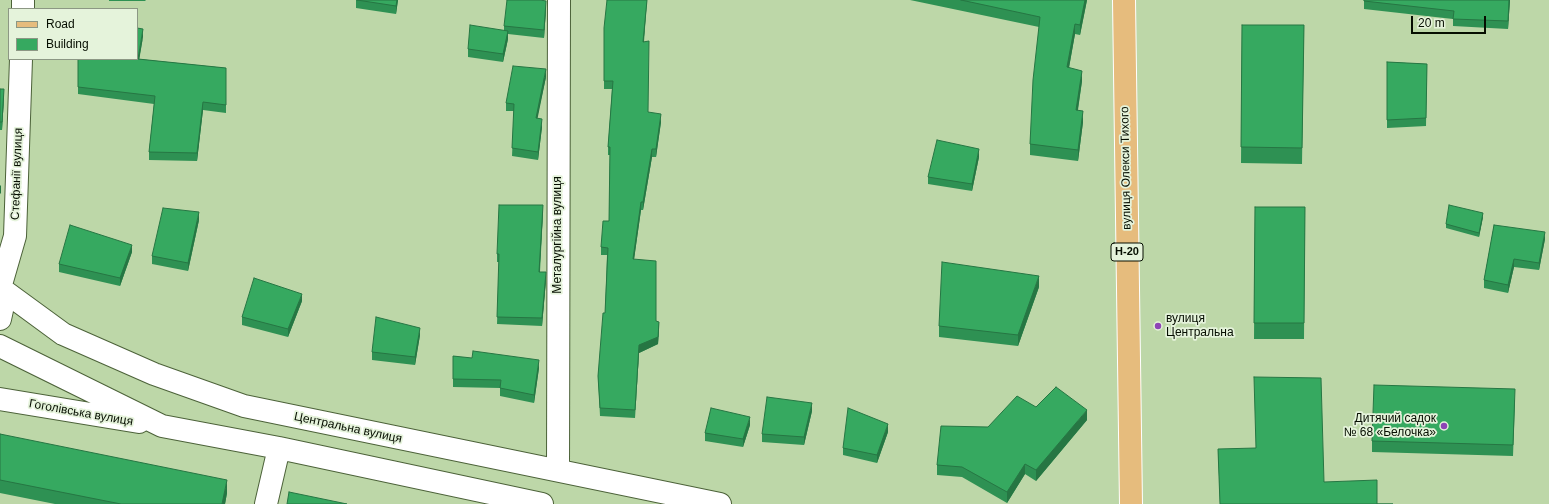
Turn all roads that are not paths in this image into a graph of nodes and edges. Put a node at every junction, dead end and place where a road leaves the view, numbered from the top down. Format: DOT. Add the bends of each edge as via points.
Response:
graph roads {
  1 [pos="559,0"];
  2 [pos="1124,0"];
  3 [pos="21,60"];
  4 [pos="0,288"];
  5 [pos="0,319"];
  6 [pos="0,330"];
  7 [pos="0,348"];
  8 [pos="0,399"];
  9 [pos="162,426"];
  10 [pos="279,448"];
  11 [pos="558,470"];
  12 [pos="266,504"];
  13 [pos="542,504"];
  14 [pos="720,504"];
  15 [pos="1131,504"];
  1 -- 11 [label="street, Металургійна вулиця"];
  2 -- 15 [label="main road, вулиця Олекси Тихого / Н-20"];
  3 -- 4 [label="street, Стефанії вулиця" via="15,236"];
  4 -- 5 [label="street"];
  4 -- 11 [label="street, Центральна вулиця" via="63,334 154,374 244,406"];
  6 -- 7 [label="street"];
  7 -- 9 [label="street"];
  8 -- 9 [label="street, Гоголівська вулиця"];
  9 -- 10 [label="street"];
  10 -- 12 [label="street"];
  10 -- 13 [label="street"];
  11 -- 14 [label="street, Центральна вулиця"];
}
